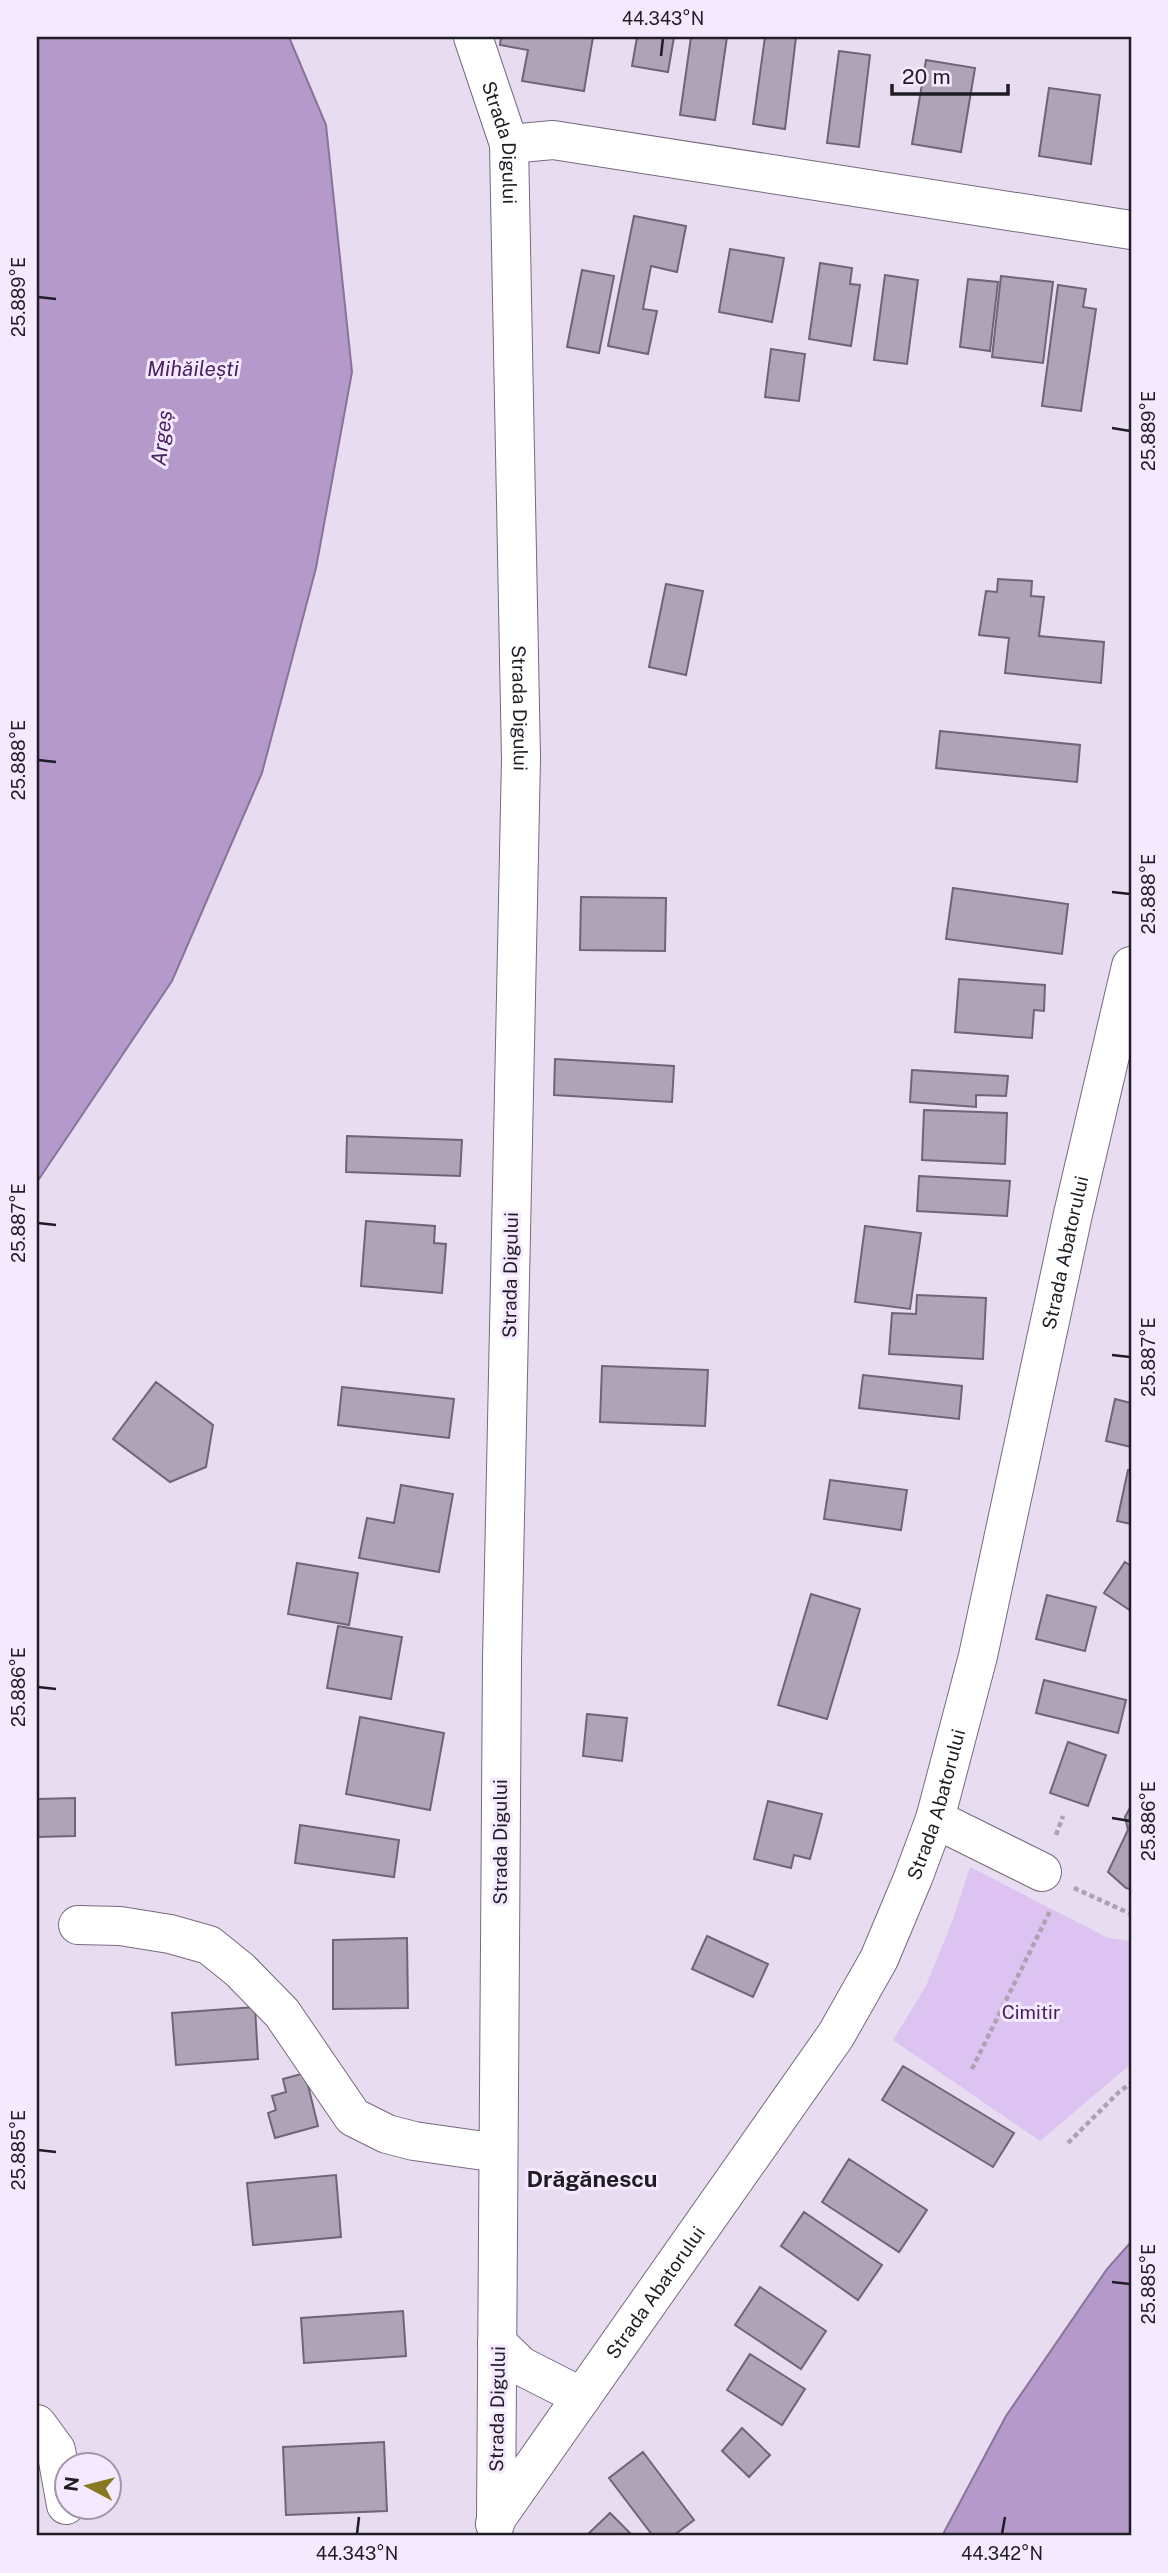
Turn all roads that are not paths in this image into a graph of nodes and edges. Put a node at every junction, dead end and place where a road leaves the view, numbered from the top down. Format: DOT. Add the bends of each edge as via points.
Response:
graph roads {
  1 [pos="473,37"];
  2 [pos="509,145"];
  3 [pos="1131,230"];
  4 [pos="1131,966"];
  5 [pos="935,1819"];
  6 [pos="1052,1877"];
  7 [pos="78,1925"];
  8 [pos="498,2153"];
  9 [pos="497,2343"];
  10 [pos="582,2397"];
  11 [pos="37,2424"];
  12 [pos="56,2450"];
  13 [pos="495,2528"];
  1 -- 2 [label="street, Strada Digului"];
  2 -- 3 [label="street" via="553,140"];
  2 -- 8 [label="street, Strada Digului" via="521,760 502,1660"];
  4 -- 5 [label="street, Strada Abatorului" via="978,1657"];
  5 -- 6 [label="street"];
  5 -- 10 [label="street, Strada Abatorului" via="879,1959 836,2035"];
  7 -- 8 [label="street" via="132,1928 209,1945 282,2012 353,2117 387,2134"];
  8 -- 9 [label="street, Strada Digului"];
  9 -- 10 [label="street" via="522,2366"];
  9 -- 13 [label="street, Strada Digului"];
  10 -- 13 [label="street, Strada Abatorului"];
  11 -- 12 [label="street"];
}
